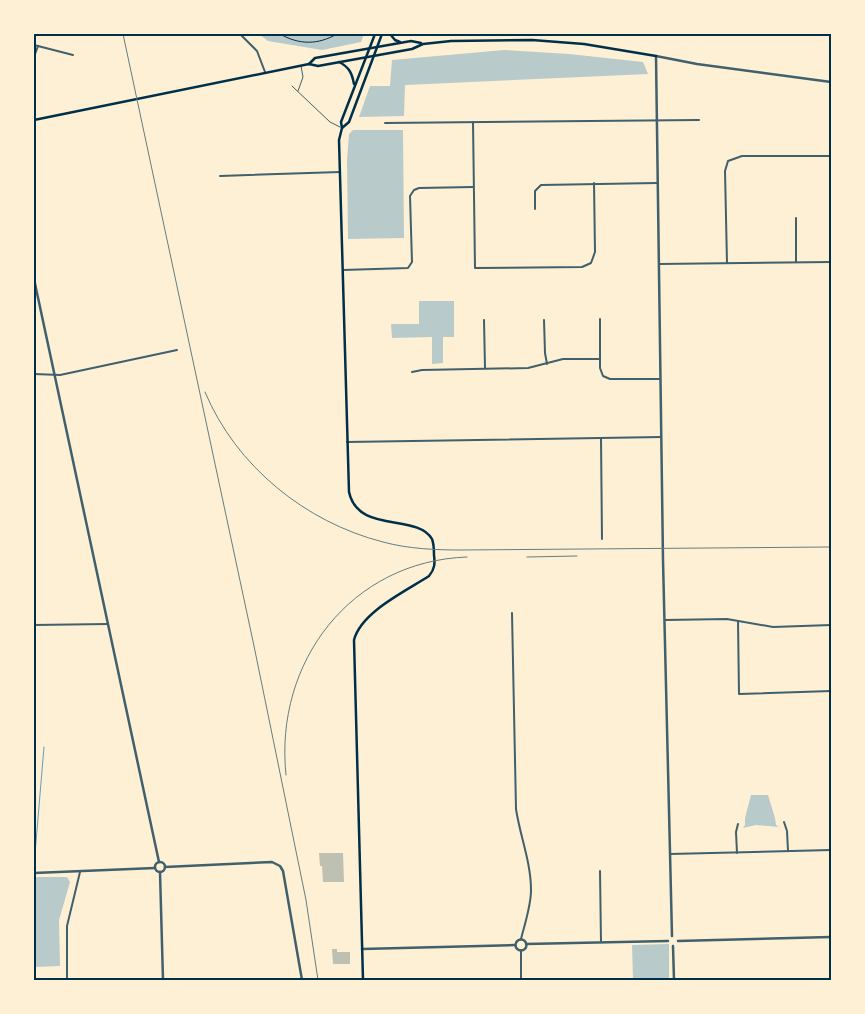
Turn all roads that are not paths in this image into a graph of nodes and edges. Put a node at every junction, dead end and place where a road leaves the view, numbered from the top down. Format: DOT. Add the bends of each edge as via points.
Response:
graph roads {
  1 [pos="240,34"];
  2 [pos="374,34"];
  3 [pos="382,34"];
  4 [pos="390,34"];
  5 [pos="400,43"];
  6 [pos="423,44"];
  7 [pos="34,45"];
  8 [pos="38,46"];
  9 [pos="378,47"];
  10 [pos="369,48"];
  11 [pos="73,55"];
  12 [pos="374,56"];
  13 [pos="656,56"];
  14 [pos="34,57"];
  15 [pos="365,57"];
  16 [pos="339,62"];
  17 [pos="308,64"];
  18 [pos="301,66"];
  19 [pos="265,73"];
  20 [pos="831,82"];
  21 [pos="292,86"];
  22 [pos="355,86"];
  23 [pos="298,92"];
  24 [pos="34,120"];
  25 [pos="698,120"];
  26 [pos="657,121"];
  27 [pos="473,122"];
  28 [pos="384,123"];
  29 [pos="342,128"];
  30 [pos="831,156"];
  31 [pos="340,172"];
  32 [pos="220,176"];
  33 [pos="594,183"];
  34 [pos="657,183"];
  35 [pos="474,187"];
  36 [pos="535,209"];
  37 [pos="796,218"];
  38 [pos="796,262"];
  39 [pos="831,262"];
  40 [pos="727,263"];
  41 [pos="659,264"];
  42 [pos="342,270"];
  43 [pos="34,279"];
  44 [pos="600,319"];
  45 [pos="484,320"];
  46 [pos="544,320"];
  47 [pos="177,350"];
  48 [pos="600,358"];
  49 [pos="547,364"];
  50 [pos="485,368"];
  51 [pos="412,372"];
  52 [pos="34,374"];
  53 [pos="54,375"];
  54 [pos="660,379"];
  55 [pos="661,437"];
  56 [pos="601,438"];
  57 [pos="347,442"];
  58 [pos="602,539"];
  59 [pos="512,613"];
  60 [pos="665,620"];
  61 [pos="738,621"];
  62 [pos="108,624"];
  63 [pos="34,625"];
  64 [pos="831,625"];
  65 [pos="831,691"];
  66 [pos="784,822"];
  67 [pos="738,824"];
  68 [pos="831,850"];
  69 [pos="788,851"];
  70 [pos="737,853"];
  71 [pos="670,854"];
  72 [pos="159,862"];
  73 [pos="165,867"];
  74 [pos="155,868"];
  75 [pos="600,871"];
  76 [pos="80,872"];
  77 [pos="160,872"];
  78 [pos="34,873"];
  79 [pos="672,936"];
  80 [pos="831,937"];
  81 [pos="520,939"];
  82 [pos="668,941"];
  83 [pos="678,941"];
  84 [pos="601,942"];
  85 [pos="515,944"];
  86 [pos="526,944"];
  87 [pos="673,946"];
  88 [pos="362,949"];
  89 [pos="521,950"];
  90 [pos="67,980"];
  91 [pos="163,980"];
  92 [pos="302,980"];
  93 [pos="363,980"];
  94 [pos="521,980"];
  95 [pos="674,980"];
  1 -- 19 [label="street" via="257,51"];
  2 -- 10 [label="main road"];
  3 -- 9 [label="main road"];
  4 -- 5 [label="main road"];
  5 -- 6 [label="main road"];
  5 -- 9 [label="main road"];
  6 -- 12 [label="main road"];
  6 -- 13 [label="main road" via="532,40 584,44"];
  7 -- 8 [label="street"];
  8 -- 11 [label="street"];
  8 -- 14 [label="street"];
  9 -- 10 [label="main road"];
  9 -- 12 [label="main road"];
  10 -- 15 [label="main road"];
  10 -- 17 [label="main road" via="315,58"];
  12 -- 15 [label="main road"];
  12 -- 29 [label="main road" via="349,122"];
  13 -- 20 [label="street"];
  13 -- 26 [label="street"];
  15 -- 16 [label="main road"];
  15 -- 22 [label="main road"];
  16 -- 17 [label="main road" via="318,66"];
  16 -- 22 [label="main road" via="348,67"];
  17 -- 18 [label="main road"];
  18 -- 19 [label="main road"];
  18 -- 23 [label="lane" via="303,77"];
  19 -- 24 [label="main road"];
  21 -- 23 [label="lane"];
  22 -- 29 [label="main road" via="341,122"];
  23 -- 29 [label="lane" via="330,122"];
  25 -- 26 [label="street"];
  26 -- 27 [label="street"];
  26 -- 34 [label="street"];
  27 -- 28 [label="street"];
  27 -- 35 [label="street"];
  29 -- 31 [label="main road"];
  30 -- 40 [label="street" via="742,156 728,161 725,171"];
  31 -- 32 [label="street"];
  31 -- 42 [label="main road"];
  33 -- 34 [label="street"];
  33 -- 35 [label="street" via="595,252 591,263 582,267 475,268"];
  33 -- 36 [label="street" via="541,185 535,191"];
  34 -- 41 [label="street"];
  35 -- 42 [label="street" via="414,190 410,196 412,262 408,268"];
  37 -- 38 [label="street"];
  38 -- 39 [label="street"];
  38 -- 40 [label="street"];
  40 -- 41 [label="street"];
  41 -- 54 [label="street"];
  42 -- 57 [label="main road"];
  43 -- 53 [label="street"];
  44 -- 48 [label="street"];
  45 -- 50 [label="street"];
  46 -- 49 [label="street"];
  47 -- 53 [label="street"];
  48 -- 49 [label="street" via="567,359"];
  48 -- 54 [label="street" via="601,372 606,378"];
  49 -- 50 [label="street" via="528,368"];
  50 -- 51 [label="street"];
  52 -- 53 [label="street"];
  53 -- 62 [label="street"];
  54 -- 55 [label="street"];
  55 -- 56 [label="street"];
  55 -- 60 [label="street"];
  56 -- 57 [label="street"];
  56 -- 58 [label="street"];
  57 -- 88 [label="main road" via="349,492 356,508 368,516 422,531 431,538 435,563 429,576 391,599 367,620 354,640"];
  59 -- 81 [label="street" via="516,809 531,890"];
  60 -- 61 [label="street"];
  60 -- 71 [label="street"];
  61 -- 64 [label="street" via="773,627"];
  61 -- 65 [label="street" via="740,694"];
  62 -- 63 [label="street"];
  62 -- 72 [label="street"];
  66 -- 69 [label="street"];
  67 -- 70 [label="street"];
  68 -- 69 [label="street"];
  69 -- 70 [label="street"];
  70 -- 71 [label="street"];
  71 -- 79 [label="street"];
  72 -- 73 [label="street"];
  72 -- 74 [label="street"];
  73 -- 77 [label="street"];
  73 -- 92 [label="street" via="272,862 280,866"];
  74 -- 76 [label="street"];
  74 -- 77 [label="street"];
  75 -- 84 [label="street"];
  76 -- 78 [label="street"];
  76 -- 90 [label="street" via="67,926"];
  77 -- 91 [label="street"];
  79 -- 82 [label="street"];
  79 -- 83 [label="street"];
  80 -- 83 [label="street"];
  81 -- 85 [label="street"];
  81 -- 86 [label="street"];
  82 -- 84 [label="street"];
  82 -- 87 [label="street"];
  83 -- 87 [label="street"];
  84 -- 86 [label="street"];
  85 -- 88 [label="street"];
  85 -- 89 [label="street"];
  86 -- 89 [label="street" via="526,948"];
  87 -- 95 [label="street"];
  88 -- 93 [label="main road"];
  89 -- 94 [label="street"];
}
